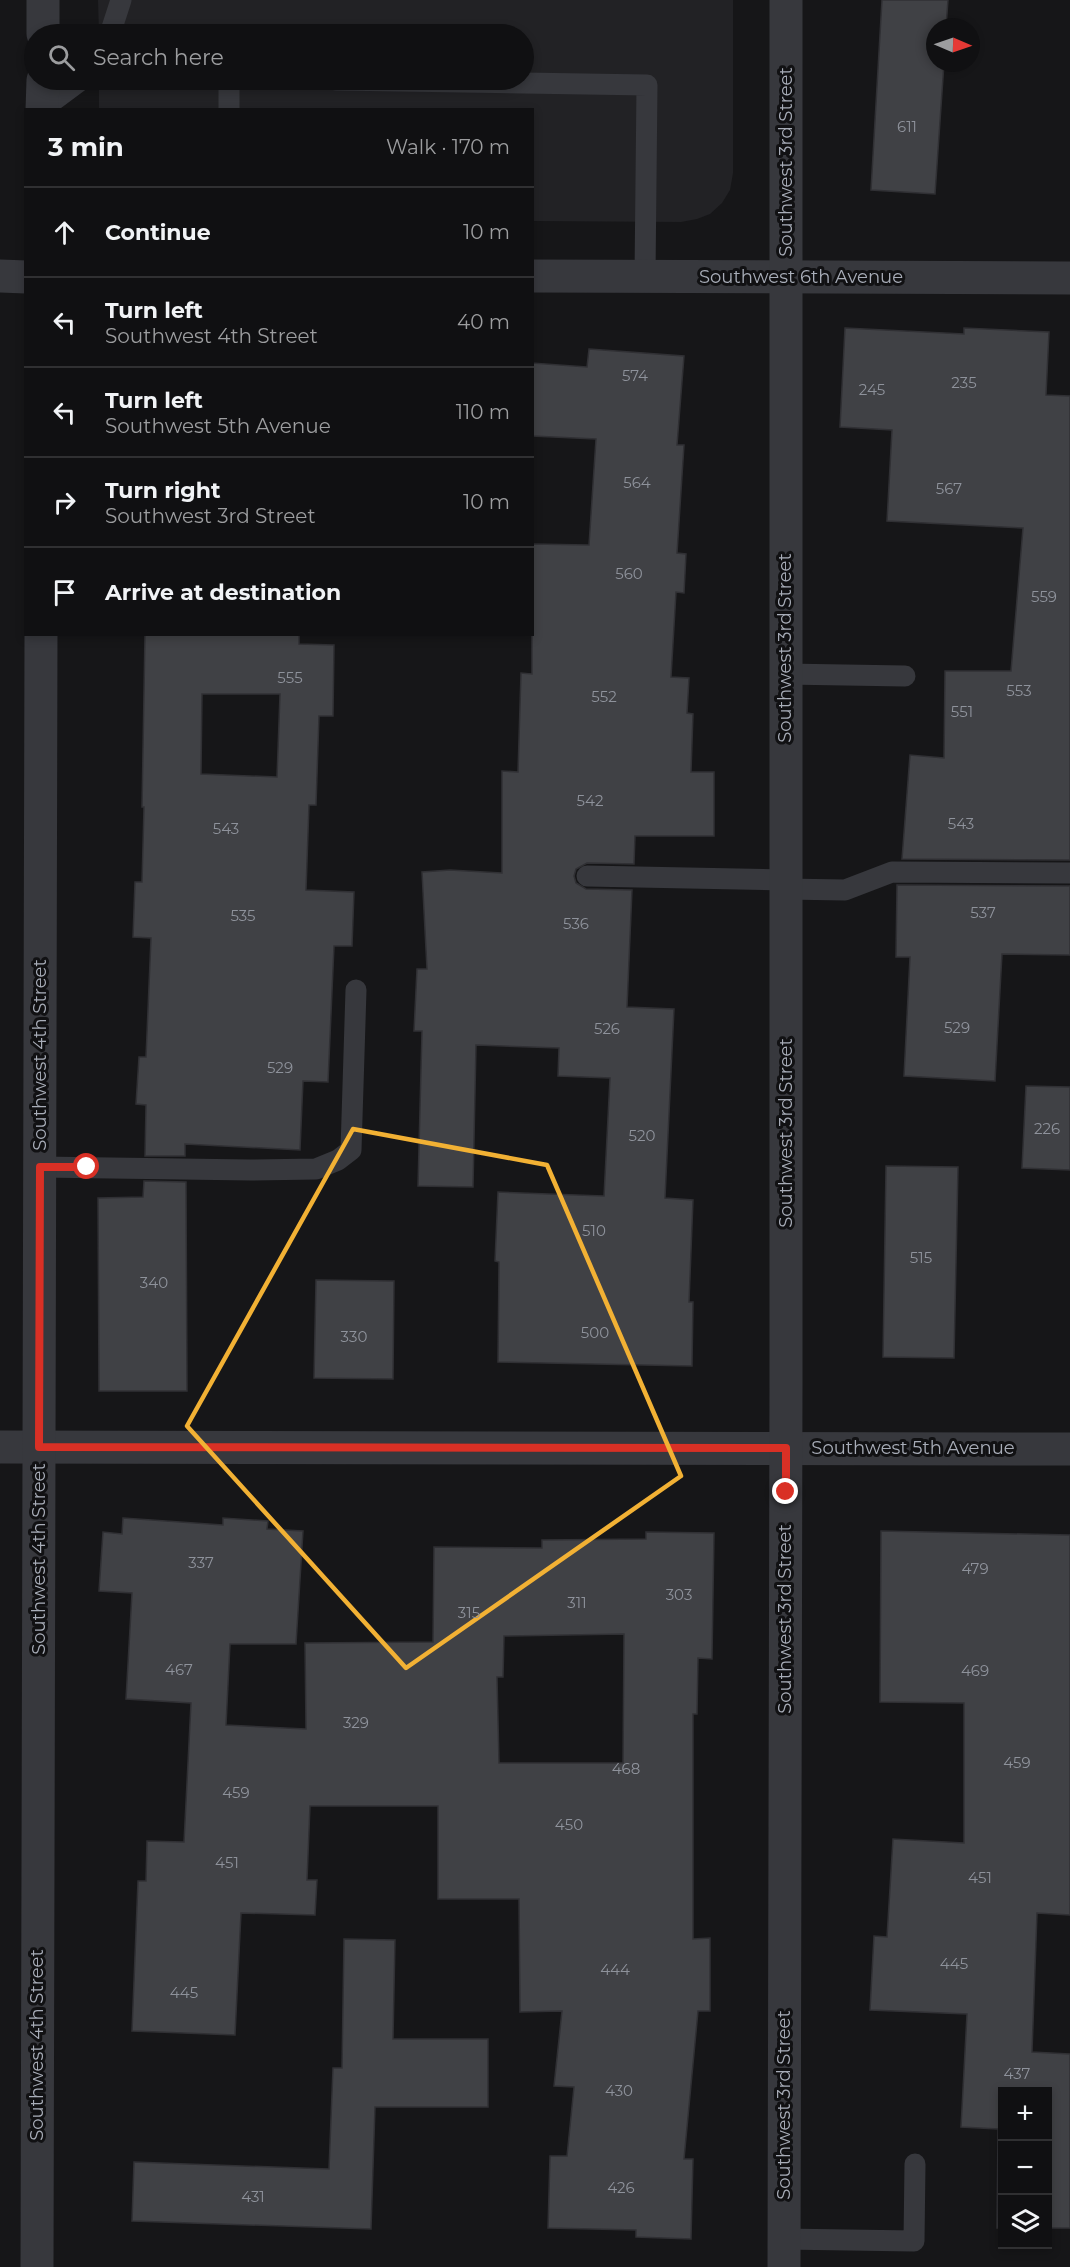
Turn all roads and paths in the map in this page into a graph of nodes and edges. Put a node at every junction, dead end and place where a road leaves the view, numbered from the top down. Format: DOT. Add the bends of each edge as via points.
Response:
graph roads {
  1 [pos="43,0"];
  2 [pos="121,0"];
  3 [pos="786,0"];
  4 [pos="43,24"];
  5 [pos="113,24"];
  6 [pos="534,83"];
  7 [pos="42,90"];
  8 [pos="68,90"];
  9 [pos="229,90"];
  10 [pos="42,108"];
  11 [pos="43,108"];
  12 [pos="229,108"];
  13 [pos="0,276"];
  14 [pos="24,276"];
  15 [pos="534,276"];
  16 [pos="645,276"];
  17 [pos="785,277"];
  18 [pos="1070,278"];
  19 [pos="41,636"];
  20 [pos="785,674"];
  21 [pos="905,676"];
  22 [pos="1070,873"];
  23 [pos="587,876"];
  24 [pos="785,884"];
  25 [pos="356,990"];
  26 [pos="40,1167"];
  27 [pos="0,1447"];
  28 [pos="39,1447"];
  29 [pos="786,1448"];
  30 [pos="1070,1449"];
  31 [pos="915,2164"];
  32 [pos="783,2253"];
  33 [pos="37,2267"];
  1 -- 4 [label="street"];
  2 -- 5 [label="lane"];
  3 -- 17 [label="street, Southwest 3rd Street"];
  6 -- 16 [label="lane" via="647,85"];
  7 -- 10 [label="street"];
  8 -- 11 [label="lane"];
  9 -- 12 [label="lane"];
  13 -- 14 [label="street"];
  15 -- 16 [label="street, Southwest 6th Avenue"];
  16 -- 17 [label="street, Southwest 6th Avenue"];
  17 -- 18 [label="street, Southwest 6th Avenue"];
  17 -- 20 [label="street, Southwest 3rd Street"];
  19 -- 26 [label="street, Southwest 4th Street"];
  20 -- 21 [label="lane"];
  20 -- 24 [label="street, Southwest 3rd Street"];
  22 -- 24 [label="lane" via="892,872 845,890"];
  23 -- 24 [label="lane"];
  24 -- 29 [label="street, Southwest 3rd Street"];
  25 -- 26 [label="lane" via="351,1150 338,1161 316,1169"];
  26 -- 28 [label="street, Southwest 4th Street"];
  27 -- 28 [label="street, Southwest 5th Avenue"];
  28 -- 29 [label="street, Southwest 5th Avenue"];
  28 -- 33 [label="street, Southwest 4th Street"];
  29 -- 30 [label="street, Southwest 5th Avenue"];
  29 -- 32 [label="street, Southwest 3rd Street"];
  31 -- 32 [label="lane" via="914,2241"];
}
